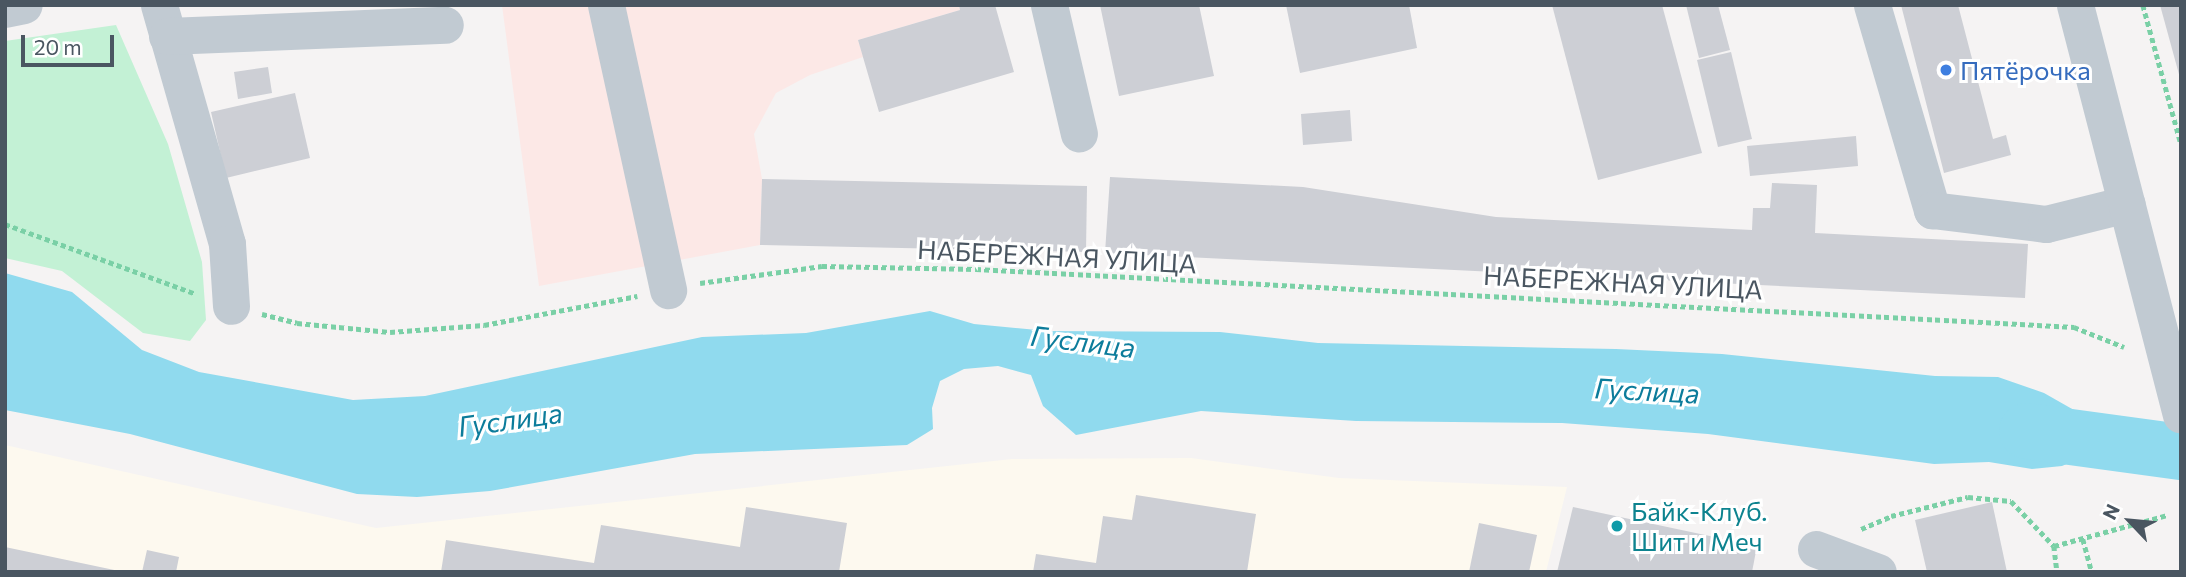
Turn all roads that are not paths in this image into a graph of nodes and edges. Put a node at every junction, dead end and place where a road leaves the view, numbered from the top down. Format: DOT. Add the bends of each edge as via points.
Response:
graph roads {
  1 [pos="24,5"];
  2 [pos="606,5"];
  3 [pos="1049,5"];
  4 [pos="1872,5"];
  5 [pos="2075,5"];
  6 [pos="5,9"];
  7 [pos="163,21"];
  8 [pos="445,25"];
  9 [pos="1079,134"];
  10 [pos="2127,204"];
  11 [pos="668,290"];
  12 [pos="232,306"];
  13 [pos="2170,322"];
  14 [pos="2178,405"];
  15 [pos="1816,549"];
  16 [pos="1878,572"];
  1 -- 6 [label="street"];
  2 -- 11 [label="street"];
  3 -- 9 [label="street"];
  4 -- 10 [label="street" via="1932,210 2046,224"];
  5 -- 10 [label="street"];
  7 -- 8 [label="street"];
  7 -- 12 [label="street" via="227,244"];
  10 -- 13 [label="street"];
  13 -- 14 [label="street"];
  15 -- 16 [label="street"];
}
